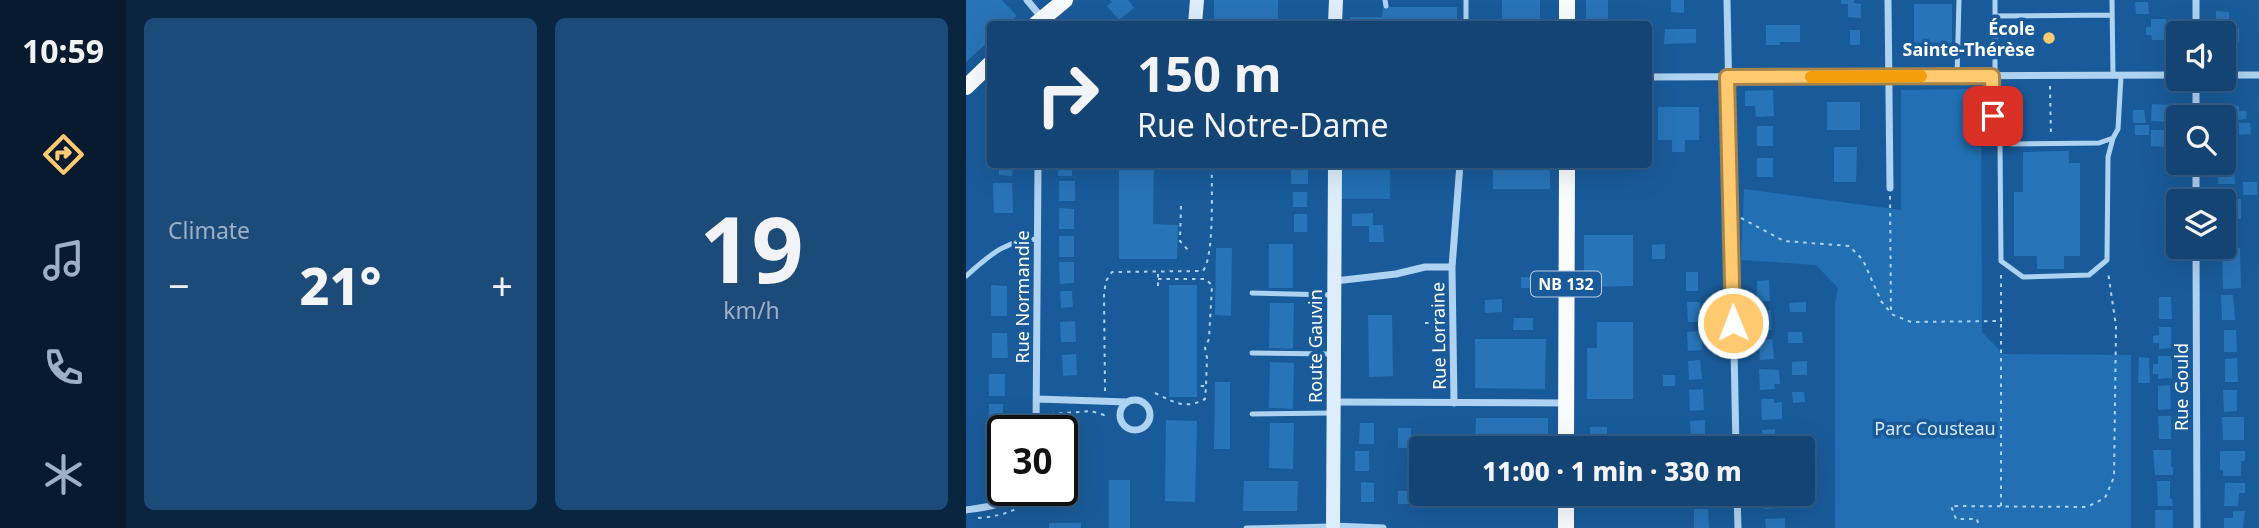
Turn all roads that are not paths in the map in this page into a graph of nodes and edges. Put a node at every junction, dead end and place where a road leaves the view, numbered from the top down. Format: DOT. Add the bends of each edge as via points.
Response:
graph roads {
  1 [pos="1027,0"];
  2 [pos="1065,0"];
  3 [pos="1197,0"];
  4 [pos="1336,0"];
  5 [pos="1466,0"];
  6 [pos="1567,0"];
  7 [pos="1727,0"];
  8 [pos="1888,0"];
  9 [pos="1958,0"];
  10 [pos="1995,0"];
  11 [pos="2112,0"];
  12 [pos="2196,0"];
  13 [pos="2112,15"];
  14 [pos="1995,16"];
  15 [pos="1040,21"];
  16 [pos="1043,21"];
  17 [pos="1195,21"];
  18 [pos="1335,21"];
  19 [pos="1466,21"];
  20 [pos="1567,21"];
  21 [pos="2196,21"];
  22 [pos="987,67"];
  23 [pos="2166,75"];
  24 [pos="2236,75"];
  25 [pos="2259,75"];
  26 [pos="1889,76"];
  27 [pos="1957,76"];
  28 [pos="1994,76"];
  29 [pos="2117,76"];
  30 [pos="1652,77"];
  31 [pos="1727,77"];
  32 [pos="966,86"];
  33 [pos="2113,138"];
  34 [pos="2000,142"];
  35 [pos="1038,168"];
  36 [pos="1335,168"];
  37 [pos="1460,168"];
  38 [pos="1567,168"];
  39 [pos="1890,188"];
  40 [pos="1038,239"];
  41 [pos="2196,259"];
  42 [pos="1452,267"];
  43 [pos="966,276"];
  44 [pos="1334,288"];
  45 [pos="1252,293"];
  46 [pos="1252,353"];
  47 [pos="1334,354"];
  48 [pos="1037,399"];
  49 [pos="1128,402"];
  50 [pos="1454,403"];
  51 [pos="1566,403"];
  52 [pos="1334,408"];
  53 [pos="1252,414"];
  54 [pos="1036,415"];
  55 [pos="1566,436"];
  56 [pos="1736,436"];
  57 [pos="990,506"];
  58 [pos="1566,506"];
  59 [pos="1737,506"];
  60 [pos="966,510"];
  61 [pos="1333,527"];
  62 [pos="1246,528"];
  63 [pos="1383,528"];
  64 [pos="1566,528"];
  65 [pos="1738,528"];
  66 [pos="2197,528"];
  1 -- 15 [label="street"];
  2 -- 16 [label="main road"];
  3 -- 17 [label="street"];
  4 -- 18 [label="street"];
  5 -- 19 [label="lane"];
  6 -- 20 [label="main road"];
  7 -- 31 [label="street"];
  8 -- 26 [label="street"];
  9 -- 27 [label="lane"];
  10 -- 14 [label="lane"];
  11 -- 13 [label="lane"];
  12 -- 21 [label="street"];
  13 -- 14 [label="lane"];
  13 -- 29 [label="lane"];
  14 -- 28 [label="lane"];
  22 -- 32 [label="main road"];
  23 -- 29 [label="street"];
  24 -- 25 [label="street"];
  26 -- 27 [label="street"];
  26 -- 31 [label="street"];
  26 -- 39 [label="street"];
  27 -- 28 [label="street"];
  28 -- 29 [label="street"];
  28 -- 34 [label="lane" via="1994,135"];
  29 -- 33 [label="lane" via="2118,129"];
  30 -- 31 [label="street"];
  31 -- 56 [label="street"];
  33 -- 34 [label="lane" via="2099,143"];
  33 -- 34 [label="lane" via="2108,157 2107,260 2089,275 2023,277 2001,261"];
  35 -- 40 [label="street, Rue Normandie"];
  36 -- 44 [label="street, Route Gauvin"];
  37 -- 42 [label="street"];
  38 -- 51 [label="main road, NB 132"];
  40 -- 43 [label="lane" via="1007,244"];
  40 -- 48 [label="street, Rue Normandie"];
  41 -- 66 [label="street, Rue Gould"];
  42 -- 44 [label="street, Rue Lorraine" via="1425,267"];
  42 -- 50 [label="street, Rue Lorraine"];
  44 -- 45 [label="lane"];
  44 -- 47 [label="street, Route Gauvin"];
  46 -- 47 [label="lane"];
  47 -- 52 [label="street, Route Gauvin"];
  48 -- 49 [label="street"];
  48 -- 54 [label="street, Rue Normandie"];
  49 -- 49 [label="street" via="1138,400 1147,406 1150,416 1143,429 1129,429 1122,423 1120,413"];
  50 -- 51 [label="street"];
  50 -- 52 [label="street, Rue Lorraine"];
  51 -- 55 [label="main road, NB 132"];
  52 -- 53 [label="lane"];
  52 -- 61 [label="street, Route Gauvin"];
  57 -- 60 [label="street"];
  58 -- 64 [label="main road"];
  59 -- 65 [label="street"];
  61 -- 62 [label="lane"];
  61 -- 63 [label="street"];
}
